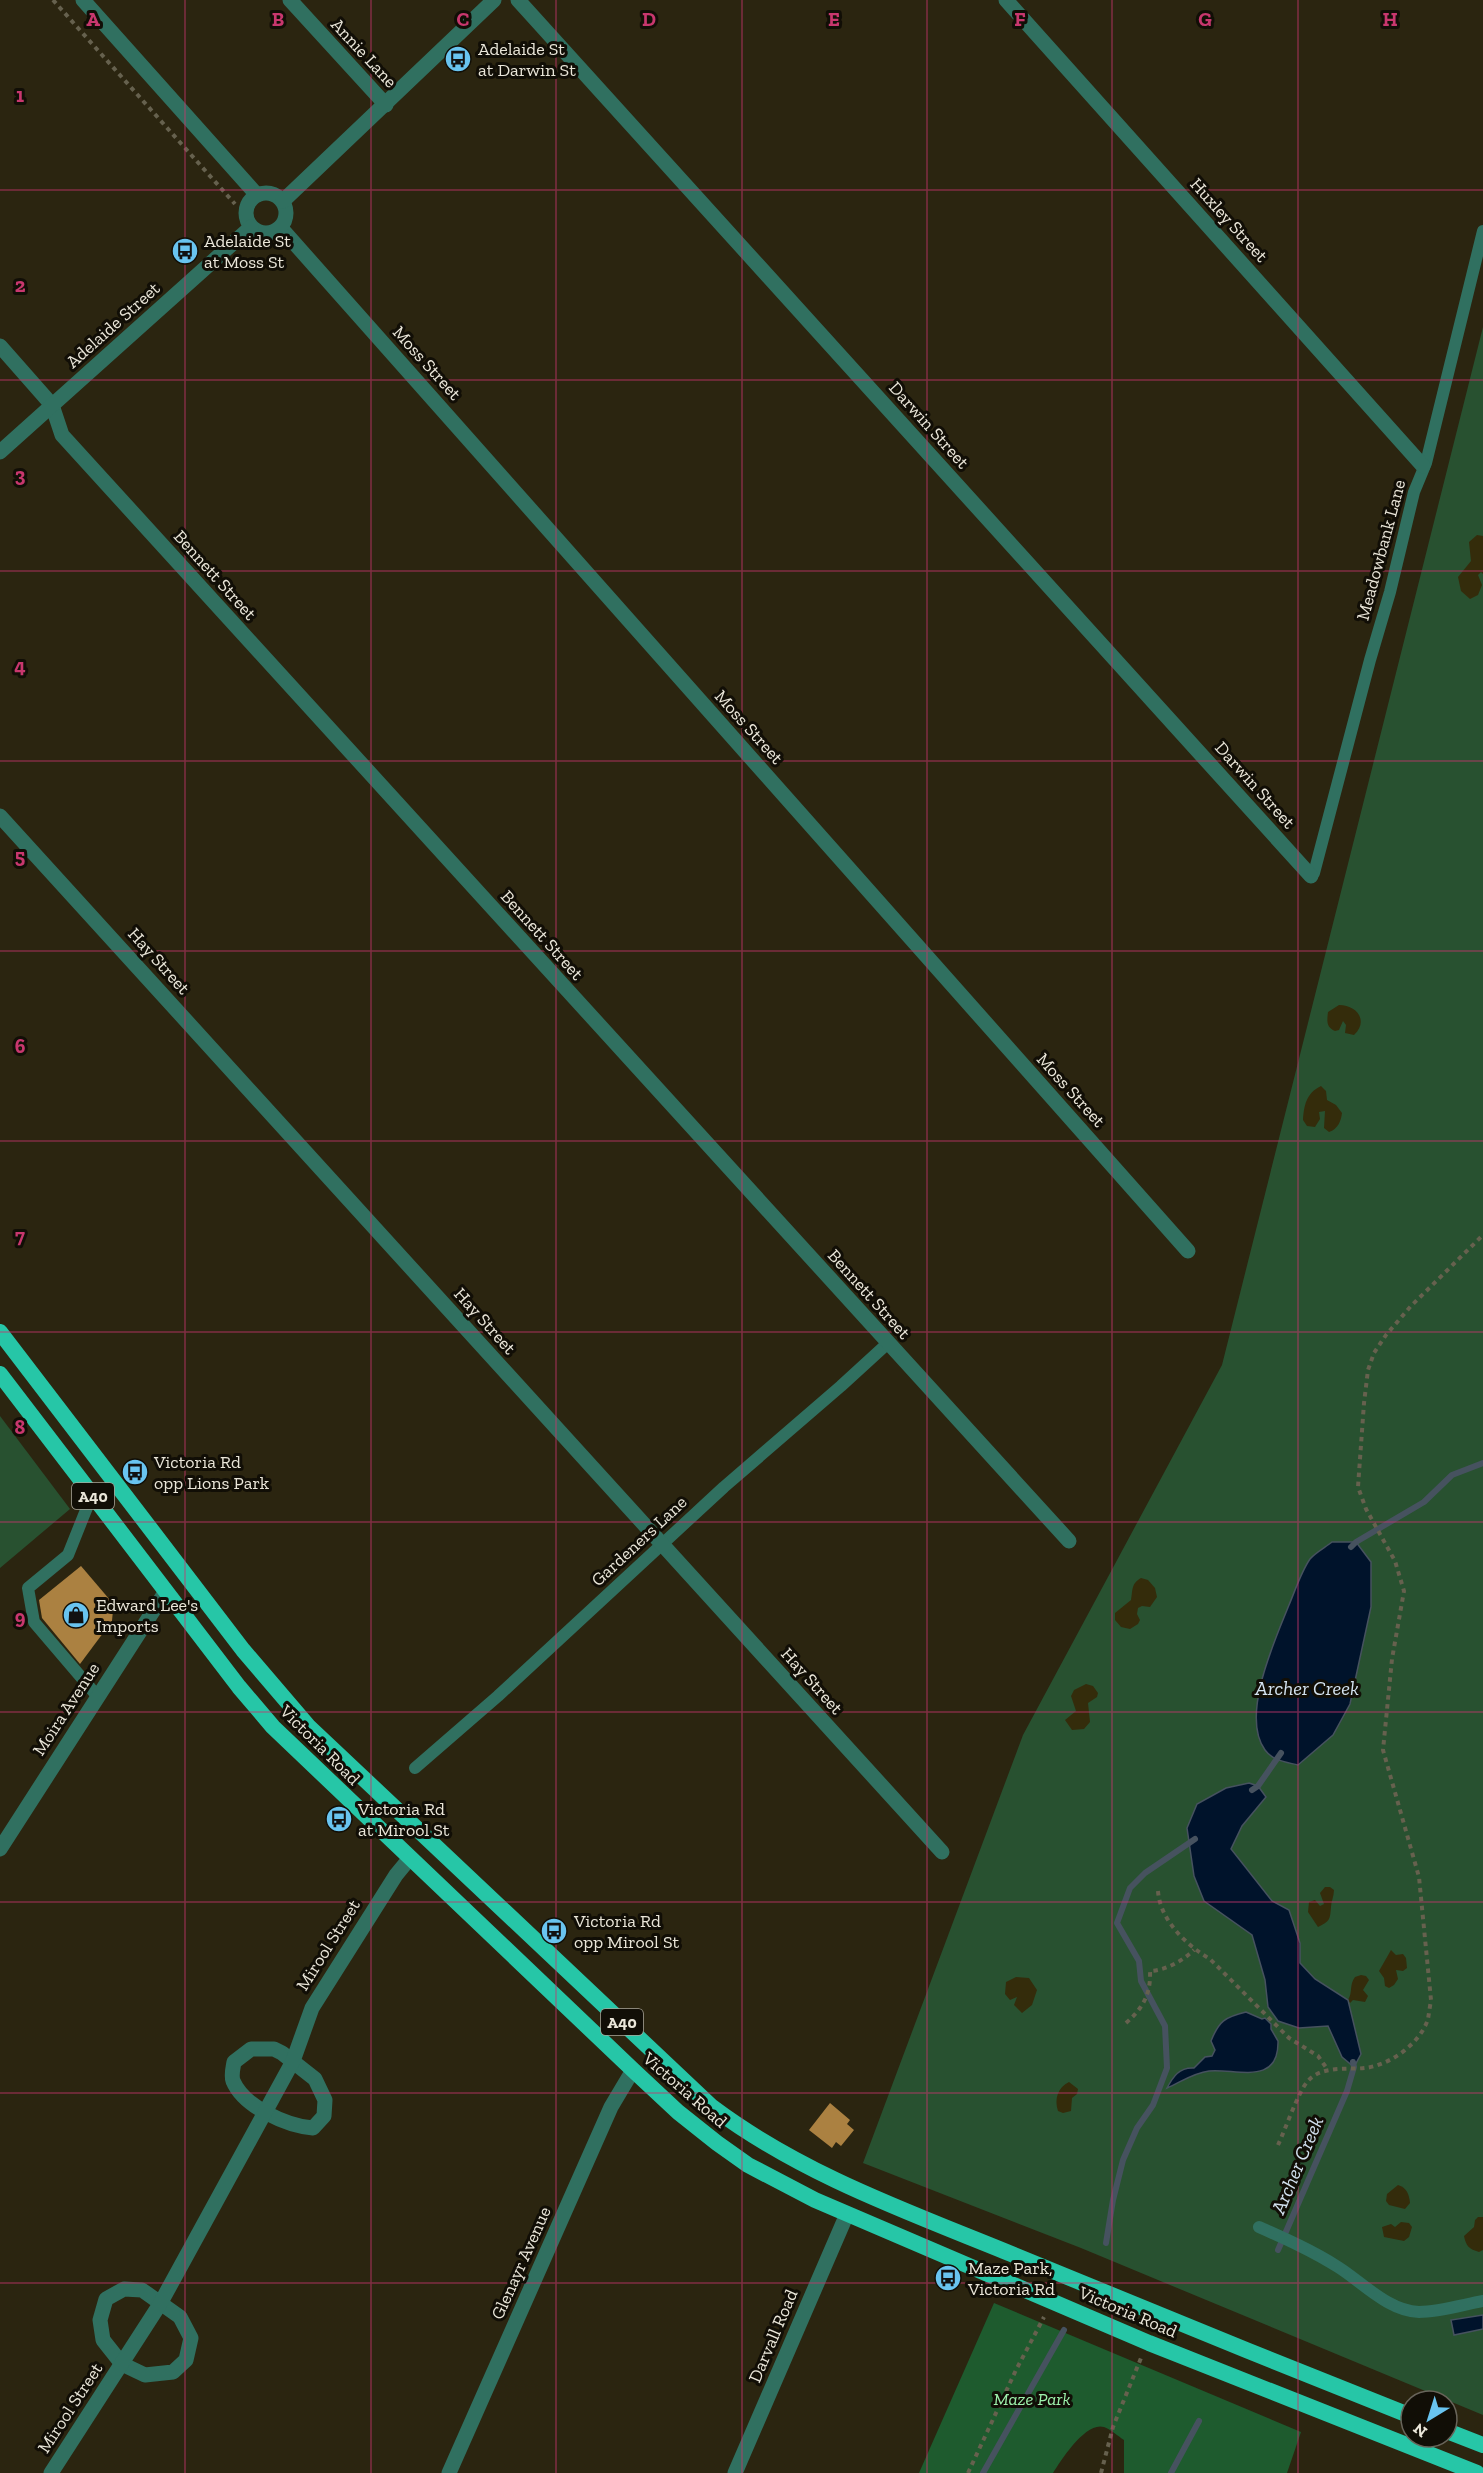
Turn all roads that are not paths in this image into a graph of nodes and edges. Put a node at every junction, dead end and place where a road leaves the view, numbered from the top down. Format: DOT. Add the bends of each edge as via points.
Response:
graph roads {
  1 [pos="83,0"];
  2 [pos="290,0"];
  3 [pos="494,0"];
  4 [pos="518,0"];
  5 [pos="1006,0"];
  6 [pos="386,105"];
  7 [pos="257,195"];
  8 [pos="283,201"];
  9 [pos="251,227"];
  10 [pos="281,228"];
  11 [pos="1483,231"];
  12 [pos="0,346"];
  13 [pos="52,405"];
  14 [pos="0,452"];
  15 [pos="1423,466"];
  16 [pos="0,816"];
  17 [pos="1311,876"];
  18 [pos="1188,1251"];
  19 [pos="0,1332"];
  20 [pos="888,1343"];
  21 [pos="0,1374"];
  22 [pos="92,1495"];
  23 [pos="1069,1541"];
  24 [pos="662,1544"];
  25 [pos="166,1591"];
  26 [pos="98,1697"];
  27 [pos="416,1768"];
  28 [pos="0,1849"];
  29 [pos="942,1852"];
  30 [pos="410,1858"];
  31 [pos="293,2061"];
  32 [pos="633,2070"];
  33 [pos="264,2111"];
  34 [pos="847,2214"];
  35 [pos="1262,2228"];
  36 [pos="1483,2301"];
  37 [pos="160,2304"];
  38 [pos="122,2364"];
  39 [pos="1399,2411"];
  40 [pos="1459,2436"];
  41 [pos="1483,2445"];
  42 [pos="1473,2472"];
  43 [pos="51,2473"];
  44 [pos="449,2473"];
  45 [pos="735,2473"];
  1 -- 7 [label="street"];
  2 -- 6 [label="street, Annie Lane"];
  3 -- 6 [label="street"];
  4 -- 17 [label="street, Darwin Street"];
  5 -- 15 [label="street, Huxley Street"];
  6 -- 8 [label="street"];
  7 -- 8 [label="street" via="271,193"];
  7 -- 9 [label="street" via="246,210"];
  8 -- 10 [label="street" via="287,212"];
  9 -- 10 [label="street" via="269,234"];
  9 -- 13 [label="street, Adelaide Street"];
  10 -- 18 [label="street, Moss Street"];
  11 -- 15 [label="lane, Meadowbank Lane"];
  12 -- 13 [label="street, Bennett Street"];
  13 -- 14 [label="street, Adelaide Street"];
  13 -- 20 [label="street, Bennett Street" via="62,435"];
  15 -- 17 [label="lane, Meadowbank Lane"];
  16 -- 24 [label="street, Hay Street"];
  19 -- 39 [label="highway, Victoria Road / A40" via="243,1650 308,1726 719,2112 784,2155 860,2192"];
  20 -- 23 [label="street, Bennett Street"];
  20 -- 24 [label="lane, Gardeners Lane"];
  21 -- 22 [label="highway, Victoria Road / A40"];
  22 -- 25 [label="highway, Victoria Road / A40"];
  22 -- 26 [label="lane" via="68,1555 28,1588 34,1622"];
  24 -- 27 [label="lane, Gardeners Lane"];
  24 -- 29 [label="street, Hay Street"];
  25 -- 26 [label="street, Moira Avenue"];
  25 -- 30 [label="highway, Victoria Road / A40" via="273,1727"];
  26 -- 28 [label="street, Moira Avenue"];
  30 -- 31 [label="street, Mirool Street" via="312,2008"];
  30 -- 32 [label="highway, Victoria Road / A40"];
  31 -- 33 [label="street, Mirool Street"];
  31 -- 33 [label="street" via="274,2049 251,2049 234,2062 232,2079 241,2094"];
  31 -- 33 [label="street" via="315,2079 325,2100 324,2116 313,2128 297,2127"];
  32 -- 34 [label="highway, Victoria Road / A40" via="678,2112 748,2165"];
  32 -- 44 [label="street, Glenayr Avenue" via="611,2107"];
  33 -- 37 [label="street, Mirool Street"];
  34 -- 42 [label="highway, Victoria Road / A40" via="1149,2343"];
  34 -- 45 [label="street, Darvall Road"];
  35 -- 36 [label="lane" via="1339,2267 1382,2299 1400,2307 1417,2312"];
  37 -- 38 [label="street, Mirool Street"];
  37 -- 38 [label="street, Mirool Street" via="142,2290 124,2289 106,2299 100,2320 103,2340"];
  37 -- 38 [label="street, Mirool Street" via="180,2317 191,2338 186,2360 172,2372 145,2376"];
  38 -- 43 [label="street, Mirool Street"];
  40 -- 41 [label="highway"];
}
